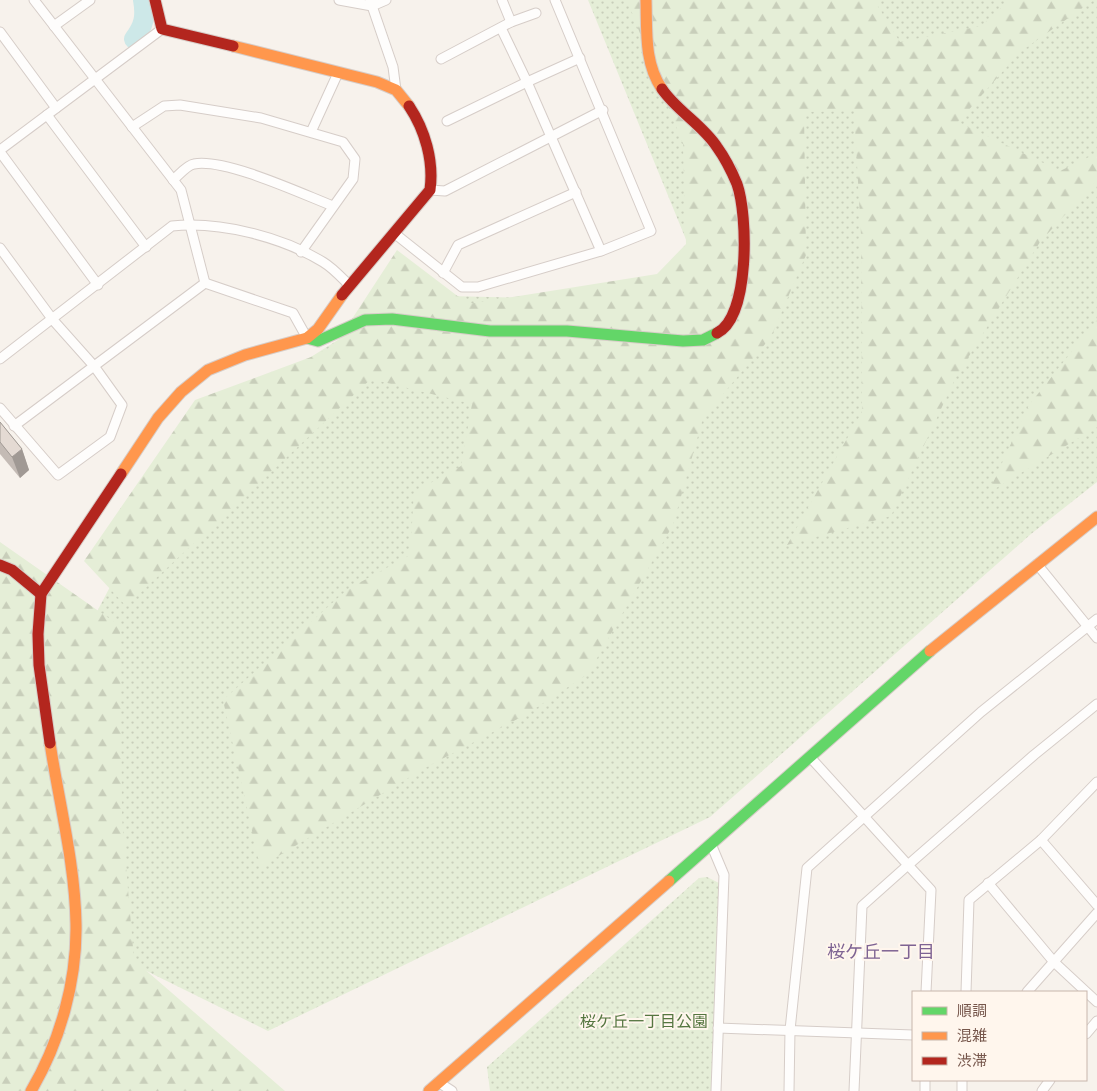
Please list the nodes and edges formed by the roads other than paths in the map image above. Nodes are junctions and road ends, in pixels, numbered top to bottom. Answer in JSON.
{"nodes":[{"id":1,"x":34,"y":0,"type":"edge"},
{"id":2,"x":90,"y":0,"type":"edge"},
{"id":3,"x":155,"y":0,"type":"edge"},
{"id":4,"x":339,"y":0,"type":"edge"},
{"id":5,"x":386,"y":0,"type":"edge"},
{"id":6,"x":502,"y":0,"type":"edge"},
{"id":7,"x":555,"y":0,"type":"edge"},
{"id":8,"x":646,"y":0,"type":"edge"},
{"id":9,"x":371,"y":3,"type":"edge"},
{"id":10,"x":536,"y":12,"type":"dead end"},
{"id":11,"x":511,"y":22,"type":"junction"},
{"id":12,"x":54,"y":26,"type":"junction"},
{"id":13,"x":501,"y":28,"type":"junction"},
{"id":14,"x":162,"y":29,"type":"junction"},
{"id":15,"x":0,"y":32,"type":"edge"},
{"id":16,"x":580,"y":58,"type":"junction"},
{"id":17,"x":441,"y":59,"type":"dead end"},
{"id":18,"x":338,"y":72,"type":"junction"},
{"id":19,"x":95,"y":80,"type":"junction"},
{"id":20,"x":527,"y":82,"type":"junction"},
{"id":21,"x":396,"y":90,"type":"junction"},
{"id":22,"x":56,"y":108,"type":"junction"},
{"id":23,"x":603,"y":110,"type":"junction"},
{"id":24,"x":48,"y":115,"type":"junction"},
{"id":25,"x":447,"y":121,"type":"dead end"},
{"id":26,"x":132,"y":127,"type":"junction"},
{"id":27,"x":311,"y":132,"type":"junction"},
{"id":28,"x":552,"y":136,"type":"junction"},
{"id":29,"x":0,"y":151,"type":"edge"},
{"id":30,"x":173,"y":180,"type":"junction"},
{"id":31,"x":430,"y":190,"type":"junction"},
{"id":32,"x":576,"y":192,"type":"junction"},
{"id":33,"x":333,"y":206,"type":"junction"},
{"id":34,"x":189,"y":224,"type":"junction"},
{"id":35,"x":394,"y":233,"type":"junction"},
{"id":36,"x":146,"y":247,"type":"junction"},
{"id":37,"x":0,"y":248,"type":"edge"},
{"id":38,"x":601,"y":251,"type":"junction"},
{"id":39,"x":301,"y":252,"type":"junction"},
{"id":40,"x":443,"y":273,"type":"junction"},
{"id":41,"x":205,"y":283,"type":"junction"},
{"id":42,"x":98,"y":285,"type":"junction"},
{"id":43,"x":349,"y":285,"type":"junction"},
{"id":44,"x":54,"y":320,"type":"junction"},
{"id":45,"x":307,"y":338,"type":"junction"},
{"id":46,"x":1,"y":356,"type":"edge"},
{"id":47,"x":94,"y":366,"type":"junction"},
{"id":48,"x":0,"y":408,"type":"edge"},
{"id":49,"x":14,"y":426,"type":"junction"},
{"id":50,"x":1097,"y":517,"type":"edge"},
{"id":51,"x":1037,"y":564,"type":"junction"},
{"id":52,"x":0,"y":565,"type":"edge"},
{"id":53,"x":41,"y":594,"type":"junction"},
{"id":54,"x":1097,"y":619,"type":"edge"},
{"id":55,"x":1088,"y":626,"type":"junction"},
{"id":56,"x":1097,"y":638,"type":"edge"},
{"id":57,"x":1097,"y":704,"type":"edge"},
{"id":58,"x":810,"y":757,"type":"junction"},
{"id":59,"x":1097,"y":782,"type":"edge"},
{"id":60,"x":863,"y":816,"type":"junction"},
{"id":61,"x":1041,"y":840,"type":"junction"},
{"id":62,"x":711,"y":844,"type":"junction"},
{"id":63,"x":908,"y":866,"type":"junction"},
{"id":64,"x":988,"y":883,"type":"junction"},
{"id":65,"x":1097,"y":905,"type":"edge"},
{"id":66,"x":1097,"y":913,"type":"edge"},
{"id":67,"x":1054,"y":962,"type":"junction"},
{"id":68,"x":926,"y":991,"type":"edge"},
{"id":69,"x":966,"y":991,"type":"edge"},
{"id":70,"x":1028,"y":991,"type":"edge"},
{"id":71,"x":1085,"y":991,"type":"edge"},
{"id":72,"x":1087,"y":993,"type":"edge"},
{"id":73,"x":1097,"y":1002,"type":"edge"},
{"id":74,"x":1097,"y":1021,"type":"edge"},
{"id":75,"x":718,"y":1028,"type":"junction"},
{"id":76,"x":790,"y":1030,"type":"junction"},
{"id":77,"x":1087,"y":1033,"type":"edge"},
{"id":78,"x":857,"y":1034,"type":"junction"},
{"id":79,"x":912,"y":1035,"type":"edge"},
{"id":80,"x":432,"y":1088,"type":"edge"},
{"id":81,"x":31,"y":1091,"type":"edge"},
{"id":82,"x":452,"y":1091,"type":"edge"},
{"id":83,"x":716,"y":1091,"type":"edge"},
{"id":84,"x":789,"y":1091,"type":"edge"},
{"id":85,"x":854,"y":1091,"type":"edge"}],
"edges":[{"from":1,"to":12,"type":"street"},
{"from":2,"to":12,"type":"street"},
{"from":3,"to":14,"type":"street"},
{"from":4,"to":9,"type":"street"},
{"from":5,"to":9,"type":"street"},
{"from":6,"to":11,"type":"street"},
{"from":7,"to":16,"type":"street"},
{"from":8,"to":45,"type":"street"},
{"from":9,"to":21,"type":"street"},
{"from":10,"to":11,"type":"street"},
{"from":11,"to":13,"type":"street"},
{"from":12,"to":19,"type":"street"},
{"from":13,"to":17,"type":"street"},
{"from":13,"to":20,"type":"street"},
{"from":14,"to":18,"type":"street"},
{"from":14,"to":19,"type":"street"},
{"from":15,"to":22,"type":"street"},
{"from":16,"to":20,"type":"street"},
{"from":16,"to":23,"type":"street"},
{"from":18,"to":21,"type":"street"},
{"from":18,"to":27,"type":"street"},
{"from":19,"to":22,"type":"street"},
{"from":19,"to":26,"type":"street"},
{"from":20,"to":25,"type":"street"},
{"from":20,"to":28,"type":"street"},
{"from":21,"to":31,"type":"street"},
{"from":22,"to":24,"type":"street"},
{"from":23,"to":28,"type":"street"},
{"from":23,"to":38,"type":"street"},
{"from":24,"to":29,"type":"street"},
{"from":24,"to":36,"type":"street"},
{"from":26,"to":27,"type":"street"},
{"from":26,"to":30,"type":"street"},
{"from":27,"to":33,"type":"street"},
{"from":28,"to":31,"type":"street"},
{"from":28,"to":32,"type":"street"},
{"from":29,"to":42,"type":"street"},
{"from":30,"to":33,"type":"street"},
{"from":30,"to":34,"type":"street"},
{"from":31,"to":35,"type":"street"},
{"from":32,"to":38,"type":"street"},
{"from":32,"to":40,"type":"street"},
{"from":33,"to":39,"type":"street"},
{"from":34,"to":36,"type":"street"},
{"from":34,"to":39,"type":"street"},
{"from":34,"to":41,"type":"street"},
{"from":35,"to":40,"type":"street"},
{"from":35,"to":43,"type":"street"},
{"from":36,"to":42,"type":"street"},
{"from":37,"to":44,"type":"street"},
{"from":38,"to":40,"type":"street"},
{"from":39,"to":43,"type":"street"},
{"from":41,"to":45,"type":"street"},
{"from":41,"to":47,"type":"street"},
{"from":42,"to":44,"type":"street"},
{"from":43,"to":45,"type":"street"},
{"from":44,"to":46,"type":"street"},
{"from":44,"to":47,"type":"street"},
{"from":45,"to":53,"type":"street"},
{"from":47,"to":49,"type":"street"},
{"from":47,"to":49,"type":"street"},
{"from":48,"to":49,"type":"street"},
{"from":50,"to":51,"type":"street"},
{"from":51,"to":55,"type":"street"},
{"from":51,"to":58,"type":"street"},
{"from":52,"to":53,"type":"street"},
{"from":53,"to":81,"type":"street"},
{"from":54,"to":55,"type":"street"},
{"from":55,"to":56,"type":"street"},
{"from":55,"to":60,"type":"street"},
{"from":57,"to":63,"type":"street"},
{"from":58,"to":60,"type":"street"},
{"from":58,"to":62,"type":"street"},
{"from":59,"to":61,"type":"street"},
{"from":60,"to":63,"type":"street"},
{"from":60,"to":76,"type":"street"},
{"from":61,"to":64,"type":"street"},
{"from":61,"to":65,"type":"street"},
{"from":62,"to":75,"type":"street"},
{"from":62,"to":80,"type":"street"},
{"from":63,"to":68,"type":"street"},
{"from":63,"to":78,"type":"street"},
{"from":64,"to":67,"type":"street"},
{"from":64,"to":69,"type":"street"},
{"from":66,"to":67,"type":"street"},
{"from":67,"to":70,"type":"street"},
{"from":67,"to":71,"type":"street"},
{"from":72,"to":73,"type":"street"},
{"from":74,"to":77,"type":"street"},
{"from":75,"to":76,"type":"street"},
{"from":75,"to":83,"type":"street"},
{"from":76,"to":78,"type":"street"},
{"from":76,"to":84,"type":"street"},
{"from":78,"to":79,"type":"street"},
{"from":78,"to":85,"type":"street"},
{"from":80,"to":82,"type":"street"}]}
